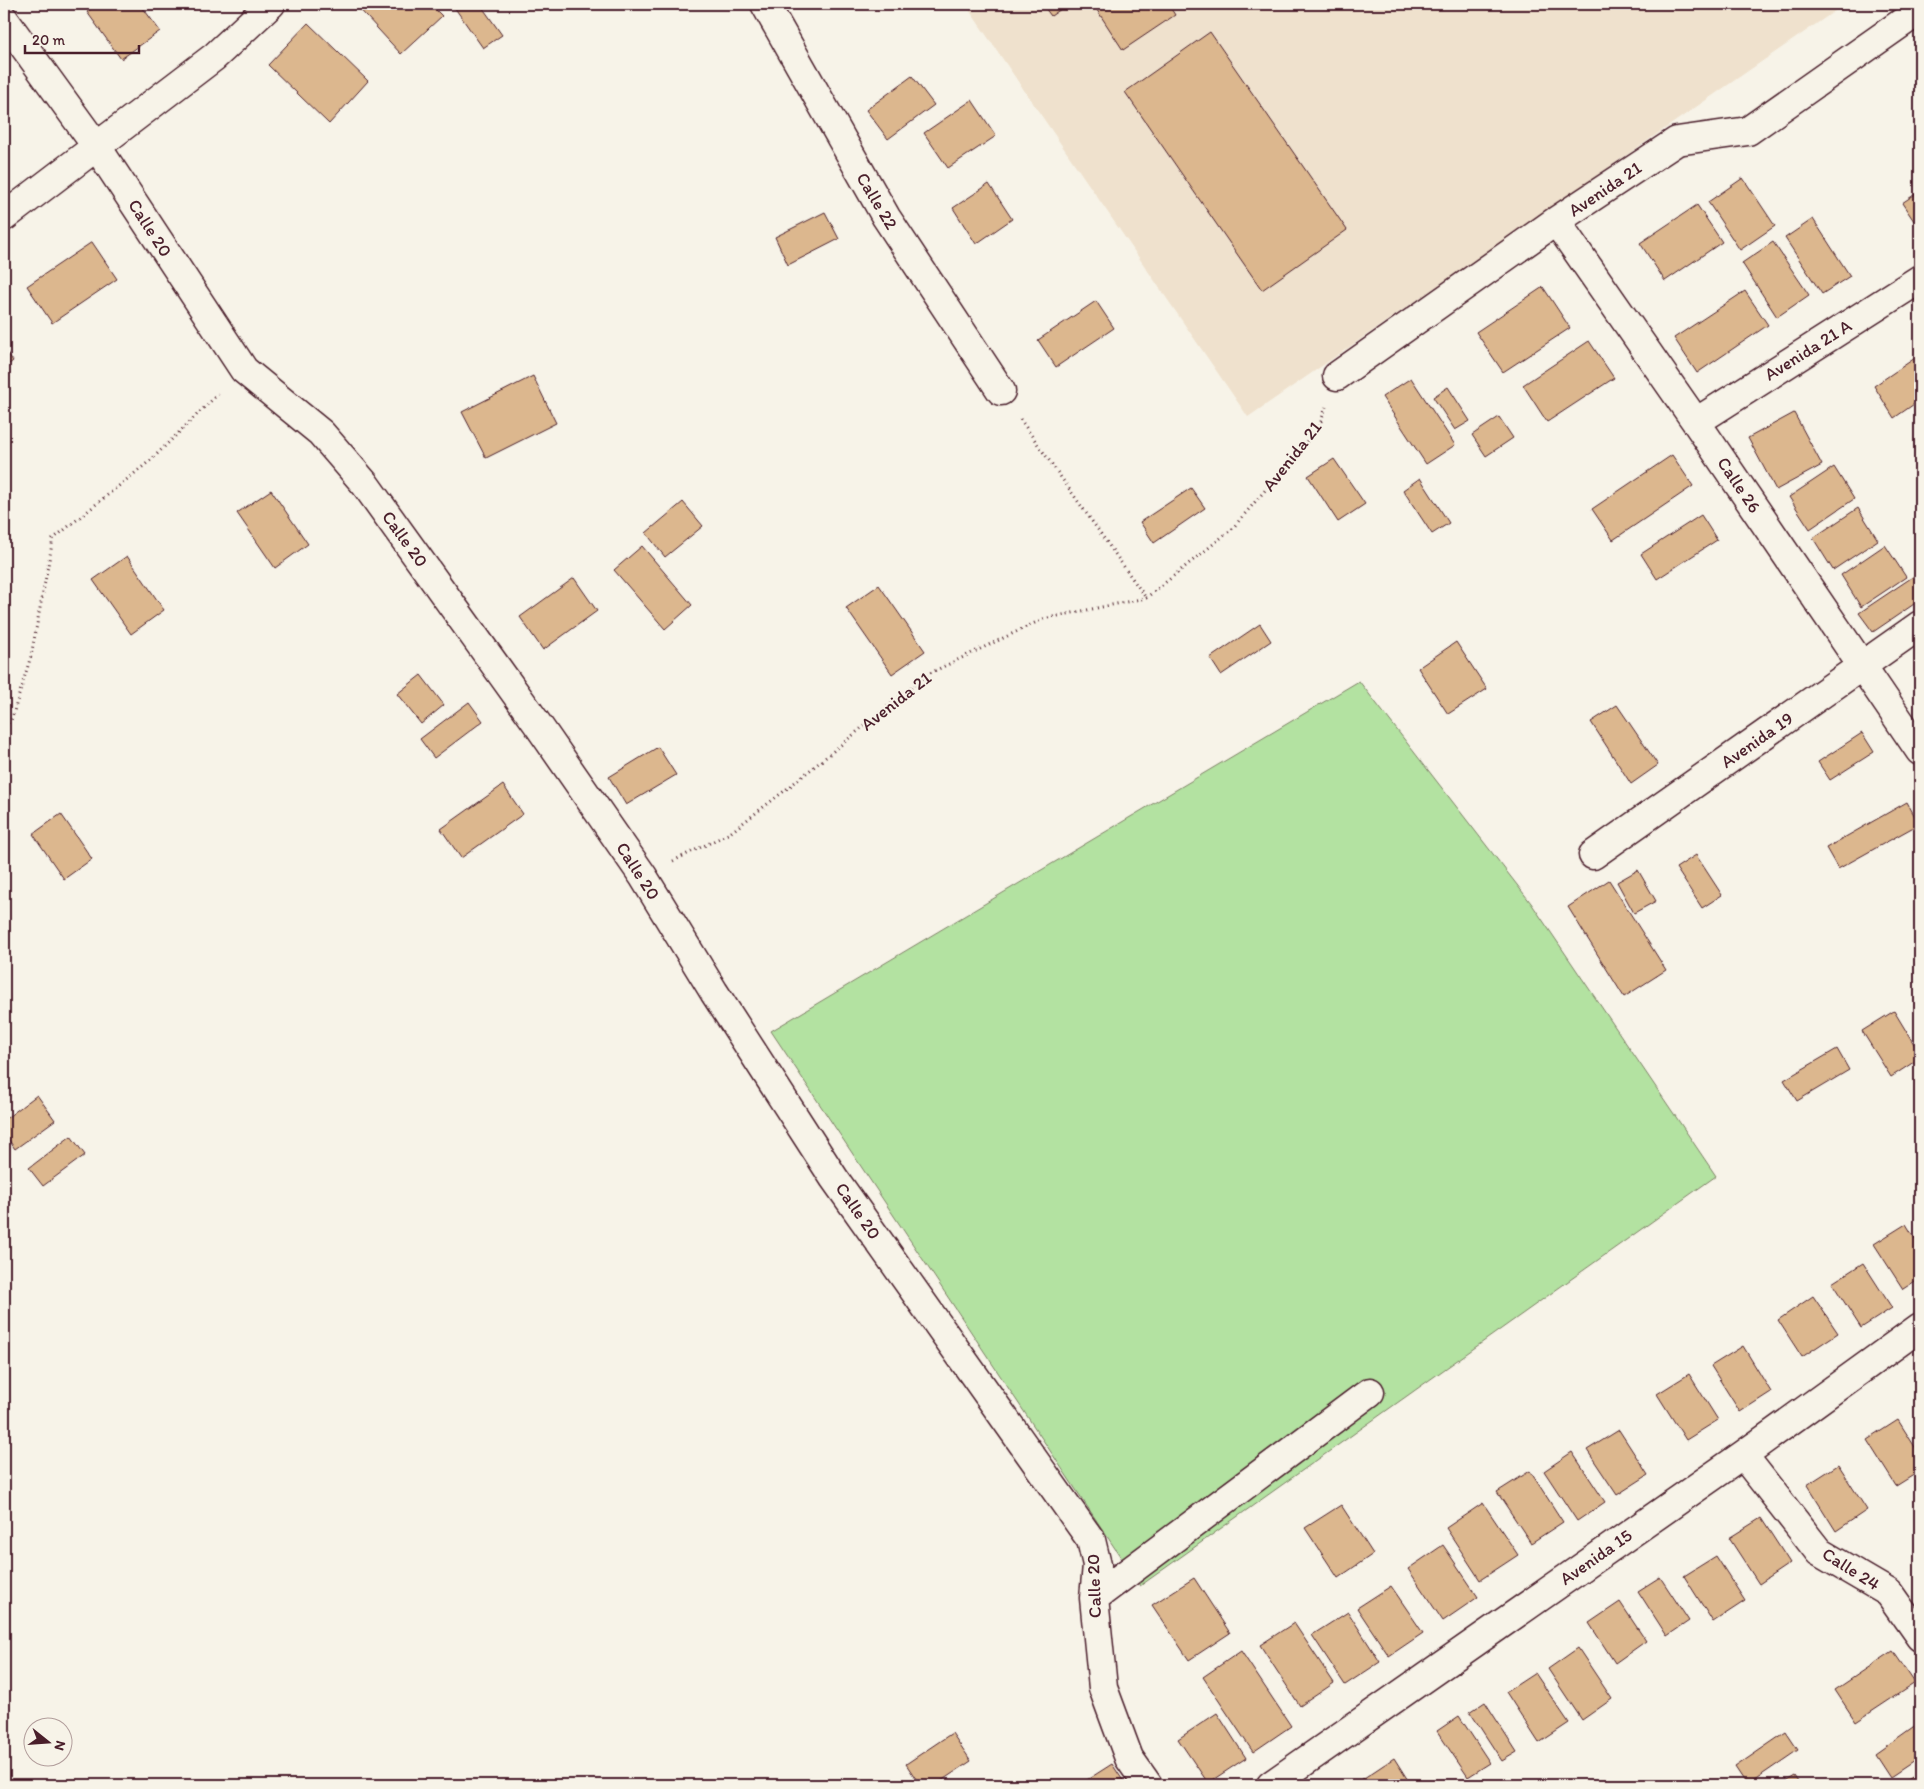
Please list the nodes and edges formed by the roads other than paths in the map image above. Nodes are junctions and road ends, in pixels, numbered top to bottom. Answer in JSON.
{"nodes":[{"id":1,"x":272,"y":4,"type":"edge"},
{"id":2,"x":765,"y":4,"type":"edge"},
{"id":3,"x":1920,"y":10,"type":"edge"},
{"id":4,"x":4,"y":19,"type":"edge"},
{"id":5,"x":97,"y":147,"type":"junction"},
{"id":6,"x":4,"y":217,"type":"edge"},
{"id":7,"x":1556,"y":221,"type":"junction"},
{"id":8,"x":1920,"y":279,"type":"edge"},
{"id":9,"x":1337,"y":376,"type":"road end"},
{"id":10,"x":1001,"y":391,"type":"road end"},
{"id":11,"x":1696,"y":422,"type":"junction"},
{"id":12,"x":1920,"y":625,"type":"edge"},
{"id":13,"x":1862,"y":666,"type":"junction"},
{"id":14,"x":1920,"y":751,"type":"edge"},
{"id":15,"x":1593,"y":855,"type":"dead end"},
{"id":16,"x":1920,"y":1327,"type":"edge"},
{"id":17,"x":1370,"y":1392,"type":"dead end"},
{"id":18,"x":1743,"y":1455,"type":"junction"},
{"id":19,"x":1094,"y":1598,"type":"junction"},
{"id":20,"x":1920,"y":1637,"type":"edge"},
{"id":21,"x":1148,"y":1785,"type":"edge"},
{"id":22,"x":1271,"y":1785,"type":"edge"}],
"edges":[{"from":1,"to":5,"type":"street"},
{"from":2,"to":10,"type":"street","name":"Calle 22"},
{"from":3,"to":7,"type":"street","name":"Avenida 21"},
{"from":4,"to":5,"type":"street","name":"Calle 20"},
{"from":5,"to":6,"type":"street"},
{"from":5,"to":19,"type":"street","name":"Calle 20"},
{"from":7,"to":9,"type":"street","name":"Avenida 21"},
{"from":7,"to":11,"type":"street","name":"Calle 26"},
{"from":8,"to":11,"type":"street","name":"Avenida 21 A"},
{"from":11,"to":13,"type":"street","name":"Calle 26"},
{"from":12,"to":13,"type":"street","name":"Avenida 19"},
{"from":13,"to":14,"type":"street","name":"Calle 26"},
{"from":13,"to":15,"type":"street","name":"Avenida 19"},
{"from":16,"to":18,"type":"street","name":"Avenida 15"},
{"from":17,"to":19,"type":"street"},
{"from":18,"to":20,"type":"street","name":"Calle 24"},
{"from":18,"to":22,"type":"street","name":"Avenida 15"},
{"from":19,"to":21,"type":"street","name":"Calle 20"}]}
